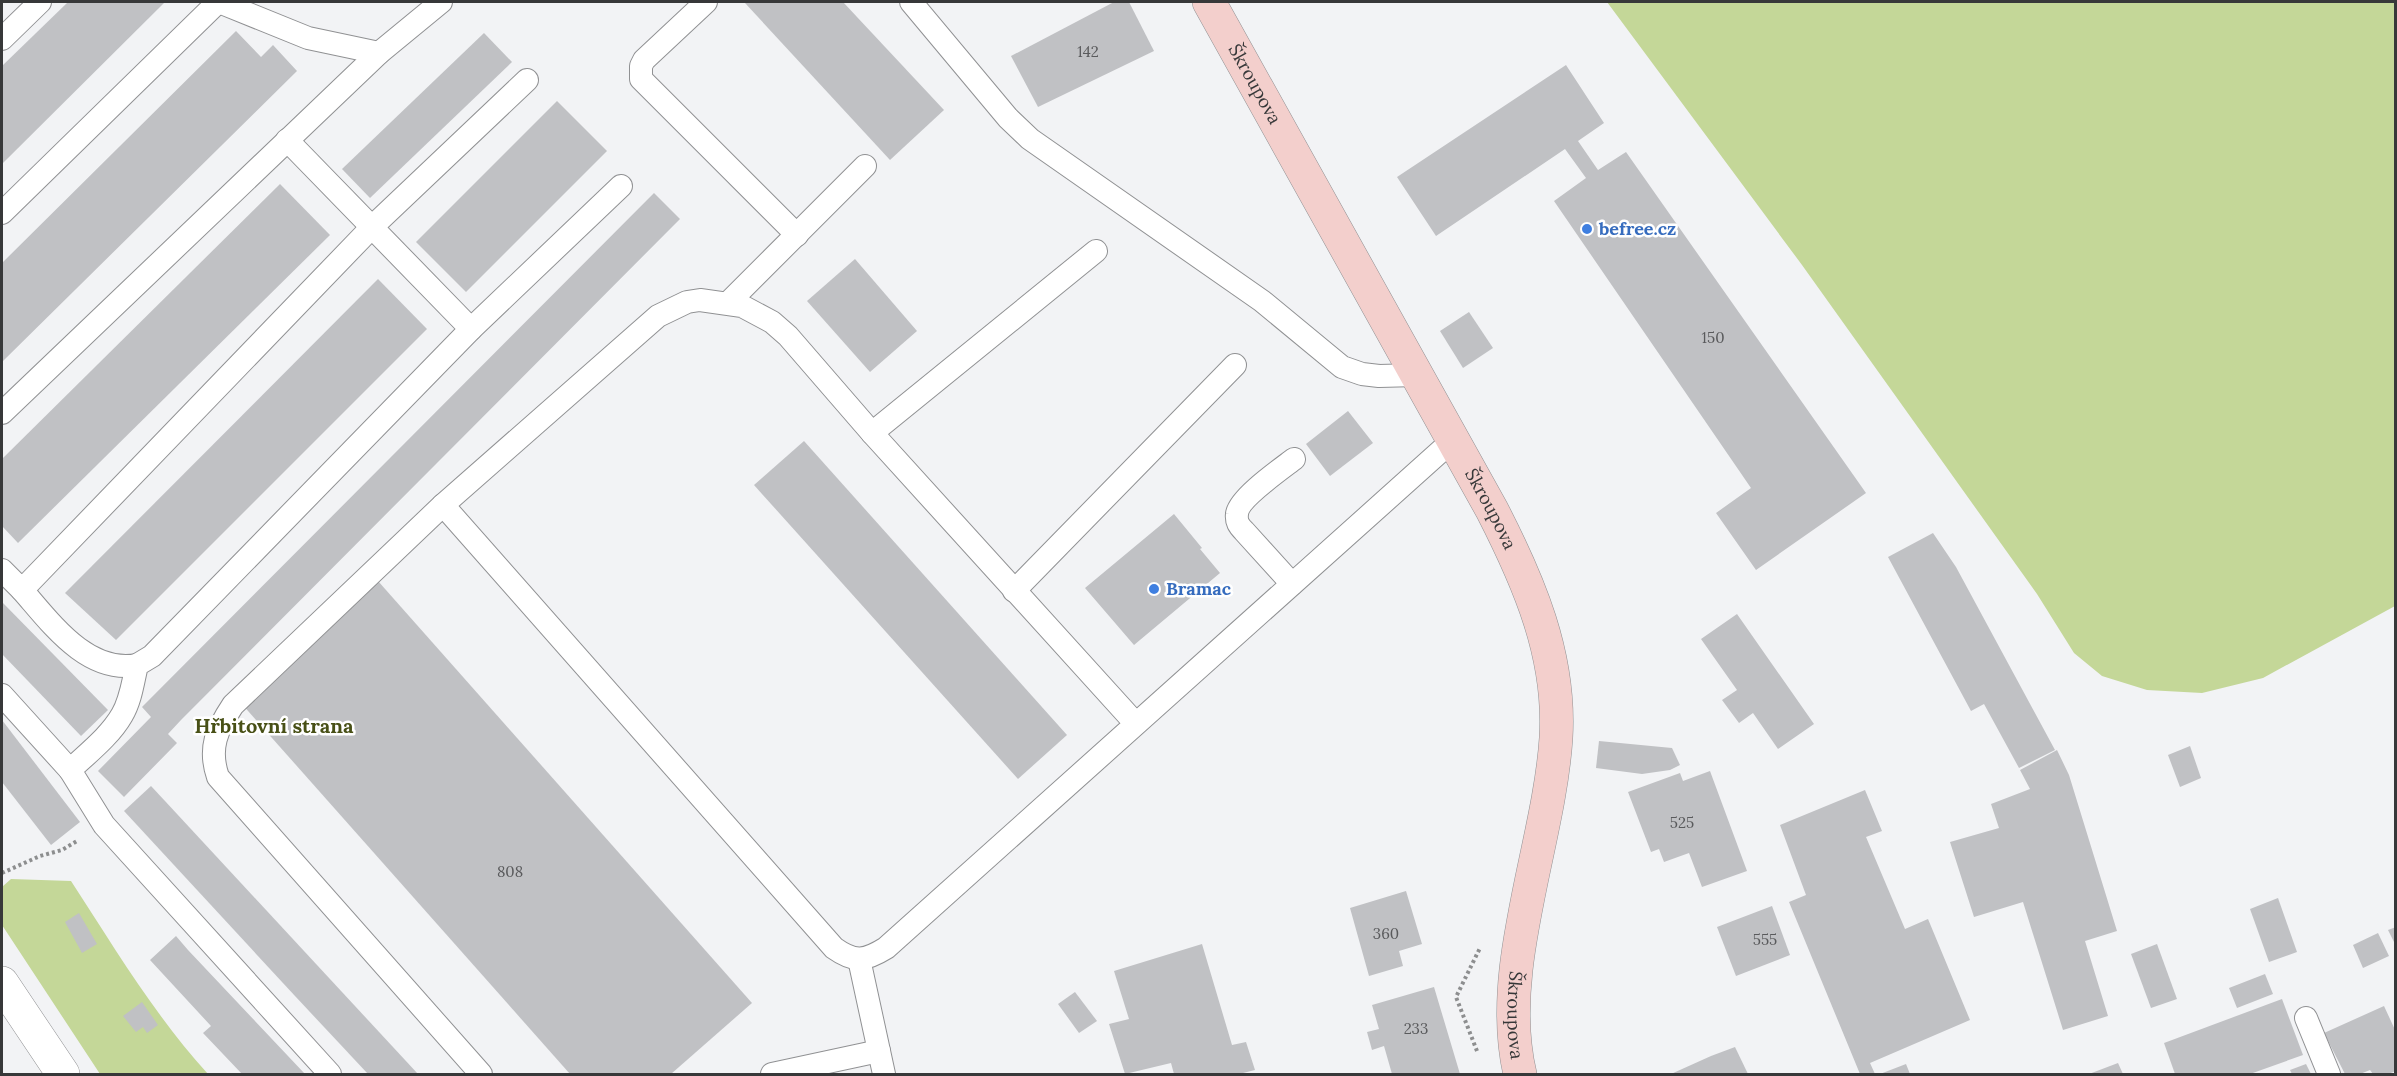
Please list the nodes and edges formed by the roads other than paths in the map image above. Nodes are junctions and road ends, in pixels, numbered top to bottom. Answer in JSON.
{"nodes":[{"id":1,"x":40,"y":2,"type":"edge"},
{"id":2,"x":219,"y":2,"type":"edge"},
{"id":3,"x":441,"y":2,"type":"edge"},
{"id":4,"x":706,"y":2,"type":"edge"},
{"id":5,"x":911,"y":2,"type":"edge"},
{"id":6,"x":1209,"y":2,"type":"edge"},
{"id":7,"x":2,"y":39,"type":"edge"},
{"id":8,"x":379,"y":53,"type":"junction"},
{"id":9,"x":527,"y":80,"type":"dead end"},
{"id":10,"x":287,"y":140,"type":"junction"},
{"id":11,"x":865,"y":166,"type":"dead end"},
{"id":12,"x":621,"y":186,"type":"dead end"},
{"id":13,"x":2,"y":213,"type":"edge"},
{"id":14,"x":372,"y":227,"type":"junction"},
{"id":15,"x":796,"y":235,"type":"junction"},
{"id":16,"x":1096,"y":251,"type":"dead end"},
{"id":17,"x":728,"y":303,"type":"junction"},
{"id":18,"x":471,"y":329,"type":"junction"},
{"id":19,"x":1235,"y":364,"type":"dead end"},
{"id":20,"x":1417,"y":375,"type":"junction"},
{"id":21,"x":2,"y":413,"type":"edge"},
{"id":22,"x":872,"y":433,"type":"junction"},
{"id":23,"x":1453,"y":440,"type":"junction"},
{"id":24,"x":1294,"y":459,"type":"dead end"},
{"id":25,"x":443,"y":505,"type":"junction"},
{"id":26,"x":2,"y":570,"type":"edge"},
{"id":27,"x":1292,"y":584,"type":"junction"},
{"id":28,"x":22,"y":590,"type":"junction"},
{"id":29,"x":1014,"y":591,"type":"junction"},
{"id":30,"x":137,"y":665,"type":"junction"},
{"id":31,"x":2,"y":695,"type":"edge"},
{"id":32,"x":1136,"y":724,"type":"junction"},
{"id":33,"x":70,"y":770,"type":"junction"},
{"id":34,"x":859,"y":959,"type":"junction"},
{"id":35,"x":2,"y":983,"type":"edge"},
{"id":36,"x":2306,"y":1018,"type":"dead end"},
{"id":37,"x":879,"y":1051,"type":"junction"},
{"id":38,"x":63,"y":1074,"type":"edge"},
{"id":39,"x":330,"y":1074,"type":"edge"},
{"id":40,"x":481,"y":1074,"type":"edge"},
{"id":41,"x":772,"y":1074,"type":"edge"},
{"id":42,"x":884,"y":1074,"type":"edge"},
{"id":43,"x":1520,"y":1074,"type":"edge"},
{"id":44,"x":2329,"y":1074,"type":"edge"}],
"edges":[{"from":1,"to":7,"type":"lane"},
{"from":2,"to":8,"type":"lane"},
{"from":2,"to":13,"type":"lane"},
{"from":3,"to":8,"type":"lane"},
{"from":4,"to":15,"type":"lane"},
{"from":5,"to":20,"type":"lane"},
{"from":6,"to":20,"type":"street","name":"Škroupova"},
{"from":8,"to":10,"type":"lane"},
{"from":9,"to":14,"type":"lane"},
{"from":10,"to":14,"type":"lane"},
{"from":10,"to":21,"type":"lane"},
{"from":11,"to":15,"type":"lane"},
{"from":12,"to":18,"type":"lane"},
{"from":14,"to":18,"type":"lane"},
{"from":14,"to":28,"type":"lane"},
{"from":15,"to":17,"type":"lane"},
{"from":16,"to":22,"type":"lane"},
{"from":17,"to":22,"type":"lane"},
{"from":17,"to":25,"type":"lane"},
{"from":18,"to":30,"type":"lane"},
{"from":19,"to":29,"type":"lane"},
{"from":20,"to":23,"type":"street","name":"Škroupova"},
{"from":22,"to":29,"type":"lane"},
{"from":23,"to":27,"type":"lane"},
{"from":23,"to":43,"type":"street","name":"Škroupova"},
{"from":24,"to":27,"type":"lane"},
{"from":25,"to":34,"type":"lane"},
{"from":25,"to":40,"type":"lane"},
{"from":26,"to":28,"type":"lane"},
{"from":27,"to":32,"type":"lane"},
{"from":28,"to":30,"type":"lane"},
{"from":29,"to":32,"type":"lane"},
{"from":30,"to":33,"type":"lane"},
{"from":31,"to":33,"type":"lane"},
{"from":32,"to":34,"type":"lane"},
{"from":33,"to":39,"type":"lane"},
{"from":34,"to":37,"type":"lane"},
{"from":35,"to":38,"type":"street"},
{"from":36,"to":44,"type":"lane"},
{"from":37,"to":41,"type":"lane"},
{"from":37,"to":42,"type":"lane"}]}
